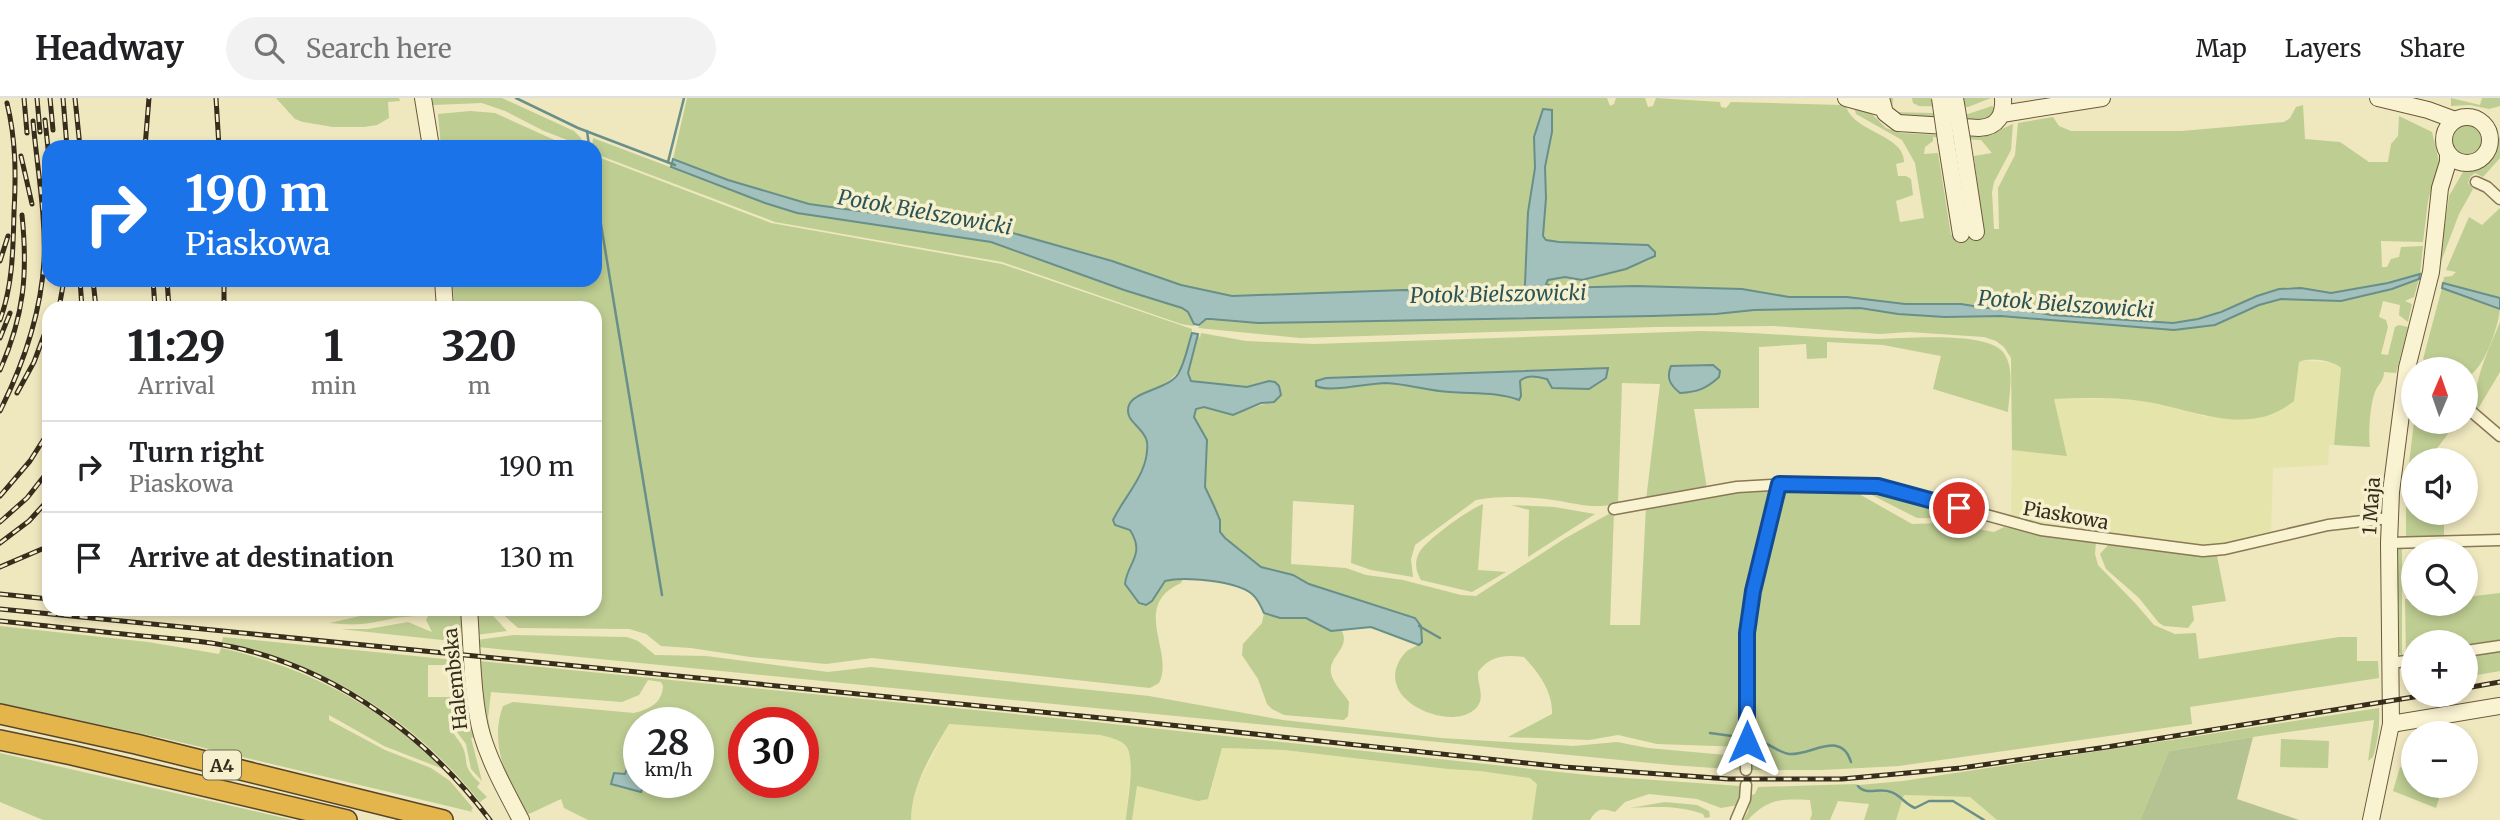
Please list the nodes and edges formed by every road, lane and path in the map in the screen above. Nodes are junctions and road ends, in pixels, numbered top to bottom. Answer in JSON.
{"nodes":[{"id":1,"x":424,"y":98,"type":"edge"},
{"id":2,"x":1846,"y":98,"type":"edge"},
{"id":3,"x":1940,"y":98,"type":"edge"},
{"id":4,"x":1955,"y":98,"type":"edge"},
{"id":5,"x":2102,"y":98,"type":"edge"},
{"id":6,"x":2378,"y":98,"type":"edge"},
{"id":7,"x":1882,"y":103,"type":"edge"},
{"id":8,"x":2004,"y":103,"type":"edge"},
{"id":9,"x":2405,"y":104,"type":"junction"},
{"id":10,"x":2500,"y":117,"type":"edge"},
{"id":11,"x":2455,"y":120,"type":"junction"},
{"id":12,"x":2478,"y":120,"type":"junction"},
{"id":13,"x":2495,"y":135,"type":"edge"},
{"id":14,"x":430,"y":140,"type":"edge"},
{"id":15,"x":1954,"y":140,"type":"junction"},
{"id":16,"x":2446,"y":146,"type":"junction"},
{"id":17,"x":2466,"y":164,"type":"junction"},
{"id":18,"x":2476,"y":181,"type":"dead end"},
{"id":19,"x":2441,"y":196,"type":"junction"},
{"id":20,"x":2500,"y":199,"type":"edge"},
{"id":21,"x":1969,"y":233,"type":"dead end"},
{"id":22,"x":2412,"y":357,"type":"edge"},
{"id":23,"x":2478,"y":417,"type":"edge"},
{"id":24,"x":2401,"y":433,"type":"edge"},
{"id":25,"x":2500,"y":436,"type":"edge"},
{"id":26,"x":1779,"y":484,"type":"junction"},
{"id":27,"x":1614,"y":509,"type":"dead end"},
{"id":28,"x":2389,"y":518,"type":"junction"},
{"id":29,"x":2500,"y":540,"type":"edge"},
{"id":30,"x":2389,"y":542,"type":"junction"},
{"id":31,"x":470,"y":616,"type":"edge"},
{"id":32,"x":2500,"y":646,"type":"edge"},
{"id":33,"x":2478,"y":649,"type":"edge"},
{"id":34,"x":2401,"y":662,"type":"edge"},
{"id":35,"x":2391,"y":663,"type":"junction"},
{"id":36,"x":2500,"y":706,"type":"edge"},
{"id":37,"x":0,"y":714,"type":"edge"},
{"id":38,"x":2391,"y":724,"type":"junction"},
{"id":39,"x":0,"y":740,"type":"edge"},
{"id":40,"x":1746,"y":770,"type":"dead end"},
{"id":41,"x":1746,"y":785,"type":"dead end"},
{"id":42,"x":347,"y":820,"type":"edge"},
{"id":43,"x":443,"y":820,"type":"edge"},
{"id":44,"x":521,"y":820,"type":"edge"},
{"id":45,"x":1736,"y":820,"type":"edge"},
{"id":46,"x":2371,"y":820,"type":"edge"}],
"edges":[{"from":1,"to":14,"type":"main road"},
{"from":2,"to":7,"type":"main road"},
{"from":3,"to":15,"type":"main road","bridge":true},
{"from":4,"to":15,"type":"main road","bridge":true},
{"from":5,"to":8,"type":"main road"},
{"from":6,"to":9,"type":"main road"},
{"from":7,"to":8,"type":"main road"},
{"from":9,"to":11,"type":"main road"},
{"from":9,"to":16,"type":"main road"},
{"from":10,"to":12,"type":"main road"},
{"from":11,"to":12,"type":"main road"},
{"from":11,"to":16,"type":"main road"},
{"from":12,"to":13,"type":"main road"},
{"from":13,"to":17,"type":"main road"},
{"from":15,"to":21,"type":"main road"},
{"from":16,"to":17,"type":"main road"},
{"from":16,"to":19,"type":"main road","name":"1 Maja"},
{"from":17,"to":19,"type":"main road","name":"1 Maja"},
{"from":18,"to":20,"type":"street"},
{"from":19,"to":22,"type":"main road","name":"1 Maja"},
{"from":23,"to":25,"type":"street"},
{"from":24,"to":28,"type":"main road","name":"1 Maja"},
{"from":26,"to":27,"type":"street","name":"Piaskowa"},
{"from":26,"to":28,"type":"street","name":"Piaskowa"},
{"from":26,"to":40,"type":"street"},
{"from":28,"to":30,"type":"main road","name":"1 Maja"},
{"from":29,"to":30,"type":"street"},
{"from":30,"to":35,"type":"main road","name":"1 Maja"},
{"from":31,"to":44,"type":"main road","name":"Halembska"},
{"from":32,"to":33,"type":"street"},
{"from":34,"to":35,"type":"street"},
{"from":35,"to":38,"type":"main road","name":"1 Maja"},
{"from":36,"to":38,"type":"main road"},
{"from":37,"to":43,"type":"highway","number":"A4"},
{"from":38,"to":46,"type":"main road","name":"1 Maja"},
{"from":39,"to":42,"type":"highway","number":"A4"},
{"from":41,"to":45,"type":"street"}]}
